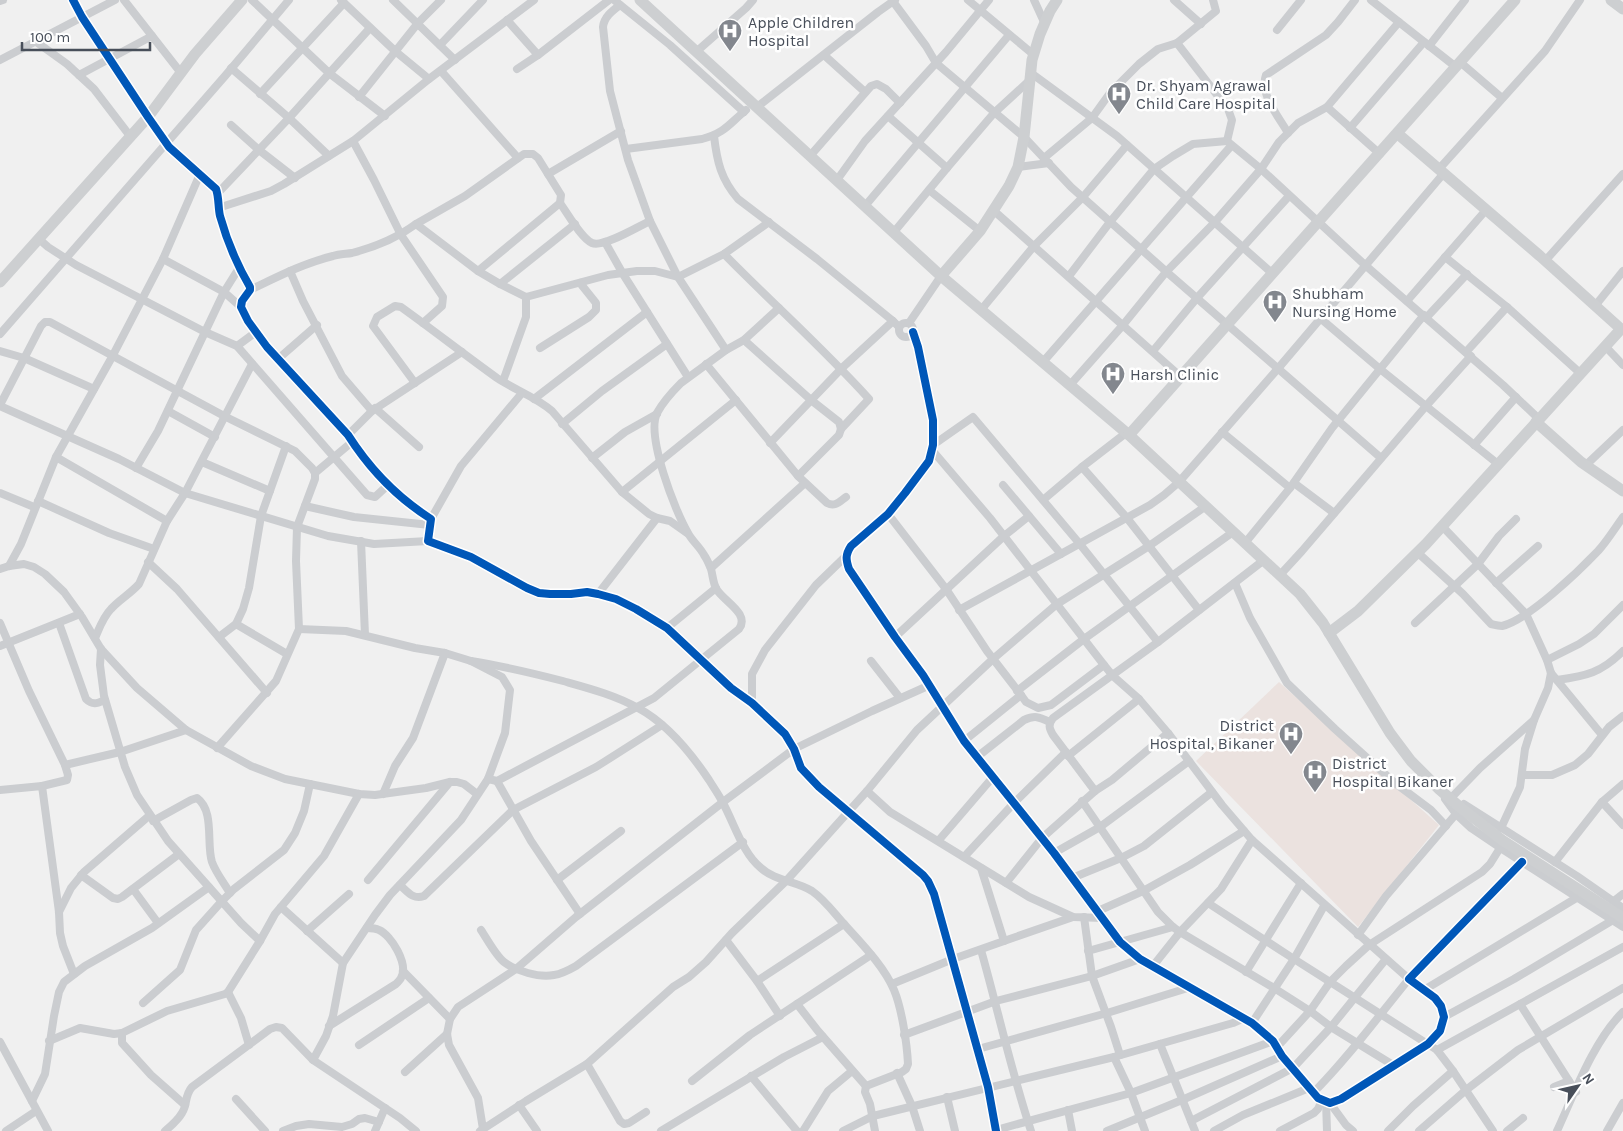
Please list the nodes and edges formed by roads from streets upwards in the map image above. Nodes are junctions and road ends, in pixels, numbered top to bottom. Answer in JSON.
{"nodes":[{"id":1,"x":74,"y":0,"type":"edge"},
{"id":2,"x":115,"y":0,"type":"edge"},
{"id":3,"x":124,"y":0,"type":"edge"},
{"id":4,"x":242,"y":0,"type":"edge"},
{"id":5,"x":252,"y":0,"type":"edge"},
{"id":6,"x":289,"y":0,"type":"edge"},
{"id":7,"x":393,"y":0,"type":"edge"},
{"id":8,"x":441,"y":0,"type":"edge"},
{"id":9,"x":483,"y":0,"type":"edge"},
{"id":10,"x":534,"y":0,"type":"edge"},
{"id":11,"x":609,"y":0,"type":"edge"},
{"id":12,"x":640,"y":0,"type":"edge"},
{"id":13,"x":753,"y":0,"type":"edge"},
{"id":14,"x":894,"y":0,"type":"edge"},
{"id":15,"x":968,"y":0,"type":"edge"},
{"id":16,"x":989,"y":0,"type":"edge"},
{"id":17,"x":1034,"y":0,"type":"edge"},
{"id":18,"x":1057,"y":0,"type":"edge"},
{"id":19,"x":1174,"y":0,"type":"edge"},
{"id":20,"x":1213,"y":0,"type":"edge"},
{"id":21,"x":1301,"y":0,"type":"edge"},
{"id":22,"x":1355,"y":0,"type":"edge"},
{"id":23,"x":1372,"y":0,"type":"edge"},
{"id":24,"x":1465,"y":0,"type":"edge"},
{"id":25,"x":1515,"y":0,"type":"edge"},
{"id":26,"x":1580,"y":0,"type":"edge"},
{"id":27,"x":343,"y":2,"type":"edge"},
{"id":28,"x":617,"y":2,"type":"edge"},
{"id":29,"x":980,"y":10,"type":"junction"},
{"id":30,"x":82,"y":17,"type":"junction"},
{"id":31,"x":272,"y":20,"type":"junction"},
{"id":32,"x":507,"y":20,"type":"junction"},
{"id":33,"x":1399,"y":22,"type":"junction"},
{"id":34,"x":418,"y":24,"type":"junction"},
{"id":35,"x":1045,"y":24,"type":"junction"},
{"id":36,"x":1201,"y":24,"type":"junction"},
{"id":37,"x":370,"y":28,"type":"junction"},
{"id":38,"x":1277,"y":30,"type":"dead end"},
{"id":39,"x":1009,"y":35,"type":"junction"},
{"id":40,"x":152,"y":36,"type":"junction"},
{"id":41,"x":35,"y":41,"type":"junction"},
{"id":42,"x":1177,"y":43,"type":"junction"},
{"id":43,"x":1427,"y":44,"type":"junction"},
{"id":44,"x":440,"y":45,"type":"junction"},
{"id":45,"x":302,"y":48,"type":"junction"},
{"id":46,"x":396,"y":51,"type":"junction"},
{"id":47,"x":696,"y":52,"type":"junction"},
{"id":48,"x":538,"y":55,"type":"junction"},
{"id":49,"x":824,"y":55,"type":"junction"},
{"id":50,"x":1034,"y":55,"type":"junction"},
{"id":51,"x":110,"y":59,"type":"junction"},
{"id":52,"x":0,"y":60,"type":"edge"},
{"id":53,"x":455,"y":60,"type":"junction"},
{"id":54,"x":936,"y":63,"type":"junction"},
{"id":55,"x":1458,"y":65,"type":"junction"},
{"id":56,"x":231,"y":68,"type":"junction"},
{"id":57,"x":518,"y":69,"type":"dead end"},
{"id":58,"x":440,"y":71,"type":"junction"},
{"id":59,"x":181,"y":73,"type":"junction"},
{"id":60,"x":329,"y":74,"type":"junction"},
{"id":61,"x":79,"y":75,"type":"junction"},
{"id":62,"x":1030,"y":77,"type":"junction"},
{"id":63,"x":429,"y":79,"type":"junction"},
{"id":64,"x":965,"y":87,"type":"junction"},
{"id":65,"x":865,"y":92,"type":"junction"},
{"id":66,"x":260,"y":94,"type":"junction"},
{"id":67,"x":359,"y":96,"type":"junction"},
{"id":68,"x":1502,"y":98,"type":"junction"},
{"id":69,"x":900,"y":103,"type":"junction"},
{"id":70,"x":755,"y":106,"type":"junction"},
{"id":71,"x":1327,"y":107,"type":"junction"},
{"id":72,"x":744,"y":112,"type":"junction"},
{"id":73,"x":994,"y":113,"type":"junction"},
{"id":74,"x":385,"y":116,"type":"junction"},
{"id":75,"x":888,"y":116,"type":"junction"},
{"id":76,"x":148,"y":117,"type":"junction"},
{"id":77,"x":289,"y":118,"type":"junction"},
{"id":78,"x":1092,"y":118,"type":"junction"},
{"id":79,"x":232,"y":125,"type":"dead end"},
{"id":80,"x":1350,"y":128,"type":"junction"},
{"id":81,"x":621,"y":131,"type":"junction"},
{"id":82,"x":1288,"y":133,"type":"junction"},
{"id":83,"x":1398,"y":134,"type":"junction"},
{"id":84,"x":130,"y":136,"type":"junction"},
{"id":85,"x":714,"y":136,"type":"junction"},
{"id":86,"x":1024,"y":138,"type":"junction"},
{"id":87,"x":353,"y":141,"type":"junction"},
{"id":88,"x":166,"y":143,"type":"junction"},
{"id":89,"x":917,"y":143,"type":"junction"},
{"id":90,"x":1229,"y":144,"type":"junction"},
{"id":91,"x":1127,"y":145,"type":"junction"},
{"id":92,"x":626,"y":149,"type":"junction"},
{"id":93,"x":259,"y":150,"type":"junction"},
{"id":94,"x":1380,"y":154,"type":"junction"},
{"id":95,"x":329,"y":156,"type":"junction"},
{"id":96,"x":810,"y":156,"type":"junction"},
{"id":97,"x":518,"y":158,"type":"junction"},
{"id":98,"x":1046,"y":161,"type":"junction"},
{"id":99,"x":1018,"y":167,"type":"junction"},
{"id":100,"x":947,"y":168,"type":"junction"},
{"id":101,"x":1154,"y":169,"type":"junction"},
{"id":102,"x":1261,"y":170,"type":"junction"},
{"id":103,"x":1441,"y":171,"type":"junction"},
{"id":104,"x":200,"y":174,"type":"junction"},
{"id":105,"x":548,"y":174,"type":"junction"},
{"id":106,"x":1623,"y":174,"type":"edge"},
{"id":107,"x":295,"y":178,"type":"junction"},
{"id":108,"x":837,"y":180,"type":"junction"},
{"id":109,"x":929,"y":190,"type":"junction"},
{"id":110,"x":217,"y":194,"type":"junction"},
{"id":111,"x":1289,"y":196,"type":"junction"},
{"id":112,"x":1083,"y":197,"type":"junction"},
{"id":113,"x":1186,"y":198,"type":"junction"},
{"id":114,"x":560,"y":203,"type":"junction"},
{"id":115,"x":865,"y":206,"type":"junction"},
{"id":116,"x":218,"y":208,"type":"junction"},
{"id":117,"x":994,"y":210,"type":"junction"},
{"id":118,"x":1486,"y":210,"type":"junction"},
{"id":119,"x":650,"y":221,"type":"junction"},
{"id":120,"x":769,"y":222,"type":"junction"},
{"id":121,"x":1110,"y":222,"type":"junction"},
{"id":122,"x":1214,"y":222,"type":"junction"},
{"id":123,"x":1318,"y":223,"type":"junction"},
{"id":124,"x":416,"y":224,"type":"junction"},
{"id":125,"x":575,"y":224,"type":"junction"},
{"id":126,"x":980,"y":231,"type":"junction"},
{"id":127,"x":894,"y":232,"type":"junction"},
{"id":128,"x":401,"y":235,"type":"junction"},
{"id":129,"x":39,"y":239,"type":"junction"},
{"id":130,"x":606,"y":242,"type":"junction"},
{"id":131,"x":1034,"y":246,"type":"junction"},
{"id":132,"x":1243,"y":248,"type":"junction"},
{"id":133,"x":1141,"y":249,"type":"junction"},
{"id":134,"x":724,"y":254,"type":"junction"},
{"id":135,"x":1445,"y":257,"type":"junction"},
{"id":136,"x":66,"y":259,"type":"junction"},
{"id":137,"x":163,"y":259,"type":"junction"},
{"id":138,"x":1545,"y":261,"type":"junction"},
{"id":139,"x":1366,"y":265,"type":"junction"},
{"id":140,"x":239,"y":268,"type":"junction"},
{"id":141,"x":290,"y":271,"type":"junction"},
{"id":142,"x":478,"y":271,"type":"junction"},
{"id":143,"x":1623,"y":271,"type":"edge"},
{"id":144,"x":1166,"y":272,"type":"junction"},
{"id":145,"x":623,"y":274,"type":"junction"},
{"id":146,"x":1273,"y":274,"type":"junction"},
{"id":147,"x":1467,"y":274,"type":"junction"},
{"id":148,"x":941,"y":276,"type":"junction"},
{"id":149,"x":1069,"y":276,"type":"junction"},
{"id":150,"x":678,"y":277,"type":"junction"},
{"id":151,"x":0,"y":282,"type":"edge"},
{"id":152,"x":580,"y":283,"type":"junction"},
{"id":153,"x":500,"y":284,"type":"junction"},
{"id":154,"x":250,"y":290,"type":"junction"},
{"id":155,"x":224,"y":292,"type":"junction"},
{"id":156,"x":526,"y":297,"type":"junction"},
{"id":157,"x":1197,"y":298,"type":"junction"},
{"id":158,"x":142,"y":299,"type":"junction"},
{"id":159,"x":1096,"y":300,"type":"junction"},
{"id":160,"x":1408,"y":301,"type":"junction"},
{"id":161,"x":1595,"y":306,"type":"junction"},
{"id":162,"x":241,"y":307,"type":"junction"},
{"id":163,"x":1507,"y":307,"type":"junction"},
{"id":164,"x":779,"y":308,"type":"junction"},
{"id":165,"x":981,"y":310,"type":"junction"},
{"id":166,"x":647,"y":312,"type":"junction"},
{"id":167,"x":1425,"y":317,"type":"junction"},
{"id":168,"x":1320,"y":318,"type":"junction"},
{"id":169,"x":423,"y":323,"type":"junction"},
{"id":170,"x":908,"y":323,"type":"junction"},
{"id":171,"x":896,"y":324,"type":"junction"},
{"id":172,"x":317,"y":325,"type":"junction"},
{"id":173,"x":1123,"y":325,"type":"junction"},
{"id":174,"x":1228,"y":325,"type":"junction"},
{"id":175,"x":1622,"y":329,"type":"edge"},
{"id":176,"x":205,"y":332,"type":"junction"},
{"id":177,"x":256,"y":332,"type":"junction"},
{"id":178,"x":913,"y":332,"type":"junction"},
{"id":179,"x":0,"y":334,"type":"edge"},
{"id":180,"x":744,"y":340,"type":"junction"},
{"id":181,"x":667,"y":344,"type":"junction"},
{"id":182,"x":237,"y":346,"type":"junction"},
{"id":183,"x":1605,"y":346,"type":"junction"},
{"id":184,"x":540,"y":348,"type":"dead end"},
{"id":185,"x":0,"y":350,"type":"edge"},
{"id":186,"x":726,"y":350,"type":"junction"},
{"id":187,"x":1153,"y":351,"type":"junction"},
{"id":188,"x":462,"y":352,"type":"junction"},
{"id":189,"x":1468,"y":354,"type":"junction"},
{"id":190,"x":112,"y":357,"type":"junction"},
{"id":191,"x":24,"y":358,"type":"junction"},
{"id":192,"x":278,"y":359,"type":"junction"},
{"id":193,"x":1043,"y":362,"type":"junction"},
{"id":194,"x":252,"y":364,"type":"junction"},
{"id":195,"x":706,"y":364,"type":"junction"},
{"id":196,"x":1623,"y":365,"type":"edge"},
{"id":197,"x":842,"y":368,"type":"junction"},
{"id":198,"x":1277,"y":369,"type":"junction"},
{"id":199,"x":1380,"y":369,"type":"junction"},
{"id":200,"x":1580,"y":374,"type":"junction"},
{"id":201,"x":688,"y":377,"type":"junction"},
{"id":202,"x":1181,"y":377,"type":"junction"},
{"id":203,"x":502,"y":381,"type":"junction"},
{"id":204,"x":415,"y":383,"type":"junction"},
{"id":205,"x":1070,"y":385,"type":"junction"},
{"id":206,"x":94,"y":389,"type":"junction"},
{"id":207,"x":177,"y":391,"type":"junction"},
{"id":208,"x":522,"y":393,"type":"junction"},
{"id":209,"x":1516,"y":397,"type":"junction"},
{"id":210,"x":534,"y":399,"type":"junction"},
{"id":211,"x":736,"y":400,"type":"junction"},
{"id":212,"x":811,"y":400,"type":"junction"},
{"id":213,"x":0,"y":406,"type":"edge"},
{"id":214,"x":1426,"y":406,"type":"junction"},
{"id":215,"x":374,"y":409,"type":"junction"},
{"id":216,"x":168,"y":411,"type":"junction"},
{"id":217,"x":657,"y":414,"type":"junction"},
{"id":218,"x":226,"y":417,"type":"junction"},
{"id":219,"x":1537,"y":420,"type":"junction"},
{"id":220,"x":1337,"y":422,"type":"junction"},
{"id":221,"x":562,"y":424,"type":"junction"},
{"id":222,"x":841,"y":429,"type":"junction"},
{"id":223,"x":1623,"y":430,"type":"edge"},
{"id":224,"x":1222,"y":432,"type":"junction"},
{"id":225,"x":1128,"y":434,"type":"junction"},
{"id":226,"x":67,"y":436,"type":"junction"},
{"id":227,"x":215,"y":437,"type":"junction"},
{"id":228,"x":350,"y":438,"type":"junction"},
{"id":229,"x":770,"y":443,"type":"junction"},
{"id":230,"x":1474,"y":445,"type":"junction"},
{"id":231,"x":286,"y":446,"type":"junction"},
{"id":232,"x":419,"y":447,"type":"dead end"},
{"id":233,"x":932,"y":447,"type":"junction"},
{"id":234,"x":56,"y":457,"type":"junction"},
{"id":235,"x":334,"y":457,"type":"junction"},
{"id":236,"x":592,"y":458,"type":"junction"},
{"id":237,"x":1381,"y":458,"type":"junction"},
{"id":238,"x":202,"y":462,"type":"junction"},
{"id":239,"x":660,"y":462,"type":"junction"},
{"id":240,"x":1498,"y":464,"type":"junction"},
{"id":241,"x":1586,"y":465,"type":"junction"},
{"id":242,"x":1082,"y":467,"type":"junction"},
{"id":243,"x":136,"y":468,"type":"junction"},
{"id":244,"x":315,"y":473,"type":"junction"},
{"id":245,"x":798,"y":476,"type":"junction"},
{"id":246,"x":1179,"y":482,"type":"junction"},
{"id":247,"x":804,"y":483,"type":"junction"},
{"id":248,"x":1003,"y":485,"type":"dead end"},
{"id":249,"x":1292,"y":485,"type":"junction"},
{"id":250,"x":388,"y":486,"type":"junction"},
{"id":251,"x":270,"y":491,"type":"junction"},
{"id":252,"x":1623,"y":491,"type":"edge"},
{"id":253,"x":622,"y":492,"type":"junction"},
{"id":254,"x":0,"y":493,"type":"edge"},
{"id":255,"x":185,"y":493,"type":"junction"},
{"id":256,"x":846,"y":497,"type":"dead end"},
{"id":257,"x":1043,"y":500,"type":"junction"},
{"id":258,"x":36,"y":504,"type":"junction"},
{"id":259,"x":305,"y":506,"type":"junction"},
{"id":260,"x":1206,"y":506,"type":"junction"},
{"id":261,"x":1334,"y":513,"type":"junction"},
{"id":262,"x":888,"y":514,"type":"junction"},
{"id":263,"x":261,"y":516,"type":"junction"},
{"id":264,"x":1029,"y":516,"type":"junction"},
{"id":265,"x":1623,"y":517,"type":"edge"},
{"id":266,"x":657,"y":518,"type":"junction"},
{"id":267,"x":1127,"y":518,"type":"junction"},
{"id":268,"x":1516,"y":519,"type":"dead end"},
{"id":269,"x":167,"y":521,"type":"junction"},
{"id":270,"x":431,"y":522,"type":"junction"},
{"id":271,"x":1442,"y":526,"type":"junction"},
{"id":272,"x":298,"y":527,"type":"junction"},
{"id":273,"x":1233,"y":532,"type":"junction"},
{"id":274,"x":688,"y":534,"type":"junction"},
{"id":275,"x":1004,"y":536,"type":"junction"},
{"id":276,"x":428,"y":541,"type":"junction"},
{"id":277,"x":361,"y":542,"type":"junction"},
{"id":278,"x":1245,"y":542,"type":"junction"},
{"id":279,"x":1080,"y":543,"type":"junction"},
{"id":280,"x":1149,"y":546,"type":"junction"},
{"id":281,"x":1538,"y":546,"type":"dead end"},
{"id":282,"x":154,"y":549,"type":"junction"},
{"id":283,"x":1418,"y":552,"type":"junction"},
{"id":284,"x":1061,"y":554,"type":"junction"},
{"id":285,"x":845,"y":557,"type":"junction"},
{"id":286,"x":1264,"y":560,"type":"junction"},
{"id":287,"x":148,"y":562,"type":"junction"},
{"id":288,"x":1478,"y":564,"type":"junction"},
{"id":289,"x":9,"y":566,"type":"junction"},
{"id":290,"x":711,"y":568,"type":"junction"},
{"id":291,"x":0,"y":569,"type":"edge"},
{"id":292,"x":1032,"y":571,"type":"junction"},
{"id":293,"x":1104,"y":574,"type":"junction"},
{"id":294,"x":1172,"y":575,"type":"junction"},
{"id":295,"x":1280,"y":575,"type":"junction"},
{"id":296,"x":1235,"y":583,"type":"junction"},
{"id":297,"x":1496,"y":583,"type":"junction"},
{"id":298,"x":1456,"y":587,"type":"junction"},
{"id":299,"x":716,"y":588,"type":"junction"},
{"id":300,"x":946,"y":589,"type":"junction"},
{"id":301,"x":598,"y":594,"type":"junction"},
{"id":302,"x":1057,"y":604,"type":"junction"},
{"id":303,"x":1623,"y":605,"type":"edge"},
{"id":304,"x":1130,"y":607,"type":"junction"},
{"id":305,"x":959,"y":610,"type":"junction"},
{"id":306,"x":1199,"y":610,"type":"junction"},
{"id":307,"x":80,"y":614,"type":"junction"},
{"id":308,"x":1526,"y":614,"type":"junction"},
{"id":309,"x":0,"y":623,"type":"edge"},
{"id":310,"x":59,"y":623,"type":"junction"},
{"id":311,"x":1415,"y":623,"type":"dead end"},
{"id":312,"x":236,"y":624,"type":"junction"},
{"id":313,"x":667,"y":628,"type":"junction"},
{"id":314,"x":299,"y":629,"type":"junction"},
{"id":315,"x":1329,"y":633,"type":"junction"},
{"id":316,"x":365,"y":636,"type":"junction"},
{"id":317,"x":219,"y":637,"type":"junction"},
{"id":318,"x":895,"y":637,"type":"junction"},
{"id":319,"x":95,"y":638,"type":"junction"},
{"id":320,"x":1084,"y":639,"type":"junction"},
{"id":321,"x":9,"y":642,"type":"junction"},
{"id":322,"x":1158,"y":642,"type":"junction"},
{"id":323,"x":0,"y":646,"type":"edge"},
{"id":324,"x":101,"y":649,"type":"junction"},
{"id":325,"x":1623,"y":651,"type":"edge"},
{"id":326,"x":445,"y":653,"type":"junction"},
{"id":327,"x":287,"y":654,"type":"junction"},
{"id":328,"x":994,"y":659,"type":"junction"},
{"id":329,"x":871,"y":660,"type":"dead end"},
{"id":330,"x":1548,"y":660,"type":"junction"},
{"id":331,"x":471,"y":661,"type":"junction"},
{"id":332,"x":702,"y":661,"type":"junction"},
{"id":333,"x":1104,"y":665,"type":"junction"},
{"id":334,"x":1551,"y":674,"type":"junction"},
{"id":335,"x":1113,"y":676,"type":"junction"},
{"id":336,"x":1557,"y":680,"type":"junction"},
{"id":337,"x":930,"y":685,"type":"junction"},
{"id":338,"x":267,"y":693,"type":"junction"},
{"id":339,"x":1019,"y":693,"type":"junction"},
{"id":340,"x":900,"y":698,"type":"junction"},
{"id":341,"x":1139,"y":699,"type":"junction"},
{"id":342,"x":105,"y":700,"type":"junction"},
{"id":343,"x":752,"y":703,"type":"junction"},
{"id":344,"x":637,"y":707,"type":"junction"},
{"id":345,"x":943,"y":707,"type":"junction"},
{"id":346,"x":1623,"y":716,"type":"edge"},
{"id":347,"x":1534,"y":720,"type":"junction"},
{"id":348,"x":1050,"y":722,"type":"junction"},
{"id":349,"x":662,"y":725,"type":"junction"},
{"id":350,"x":186,"y":730,"type":"junction"},
{"id":351,"x":1168,"y":733,"type":"junction"},
{"id":352,"x":1602,"y":735,"type":"junction"},
{"id":353,"x":964,"y":741,"type":"junction"},
{"id":354,"x":217,"y":748,"type":"junction"},
{"id":355,"x":794,"y":749,"type":"junction"},
{"id":356,"x":120,"y":752,"type":"junction"},
{"id":357,"x":1067,"y":754,"type":"junction"},
{"id":358,"x":977,"y":757,"type":"junction"},
{"id":359,"x":1189,"y":761,"type":"junction"},
{"id":360,"x":65,"y":765,"type":"junction"},
{"id":361,"x":1522,"y":775,"type":"junction"},
{"id":362,"x":993,"y":777,"type":"junction"},
{"id":363,"x":488,"y":779,"type":"junction"},
{"id":364,"x":450,"y":782,"type":"junction"},
{"id":365,"x":497,"y":782,"type":"junction"},
{"id":366,"x":310,"y":784,"type":"junction"},
{"id":367,"x":1623,"y":784,"type":"edge"},
{"id":368,"x":42,"y":786,"type":"junction"},
{"id":369,"x":1439,"y":789,"type":"junction"},
{"id":370,"x":0,"y":790,"type":"edge"},
{"id":371,"x":867,"y":791,"type":"junction"},
{"id":372,"x":1095,"y":791,"type":"junction"},
{"id":373,"x":1212,"y":792,"type":"junction"},
{"id":374,"x":359,"y":794,"type":"junction"},
{"id":375,"x":383,"y":794,"type":"junction"},
{"id":376,"x":477,"y":794,"type":"junction"},
{"id":377,"x":1452,"y":797,"type":"junction"},
{"id":378,"x":1082,"y":801,"type":"junction"},
{"id":379,"x":723,"y":802,"type":"junction"},
{"id":380,"x":1602,"y":802,"type":"junction"},
{"id":381,"x":1014,"y":803,"type":"junction"},
{"id":382,"x":513,"y":810,"type":"junction"},
{"id":383,"x":848,"y":812,"type":"junction"},
{"id":384,"x":1456,"y":814,"type":"junction"},
{"id":385,"x":152,"y":818,"type":"junction"},
{"id":386,"x":1623,"y":825,"type":"edge"},
{"id":387,"x":1446,"y":826,"type":"junction"},
{"id":388,"x":1100,"y":827,"type":"junction"},
{"id":389,"x":1501,"y":828,"type":"junction"},
{"id":390,"x":621,"y":831,"type":"dead end"},
{"id":391,"x":1244,"y":831,"type":"junction"},
{"id":392,"x":1042,"y":838,"type":"junction"},
{"id":393,"x":939,"y":840,"type":"junction"},
{"id":394,"x":1252,"y":840,"type":"junction"},
{"id":395,"x":743,"y":842,"type":"junction"},
{"id":396,"x":1501,"y":844,"type":"junction"},
{"id":397,"x":1054,"y":853,"type":"junction"},
{"id":398,"x":179,"y":854,"type":"junction"},
{"id":399,"x":964,"y":857,"type":"junction"},
{"id":400,"x":1121,"y":858,"type":"junction"},
{"id":401,"x":1522,"y":862,"type":"junction"},
{"id":402,"x":1555,"y":862,"type":"junction"},
{"id":403,"x":981,"y":868,"type":"junction"},
{"id":404,"x":81,"y":875,"type":"junction"},
{"id":405,"x":1072,"y":878,"type":"junction"},
{"id":406,"x":368,"y":880,"type":"dead end"},
{"id":407,"x":557,"y":880,"type":"junction"},
{"id":408,"x":787,"y":880,"type":"junction"},
{"id":409,"x":1006,"y":883,"type":"junction"},
{"id":410,"x":1300,"y":883,"type":"junction"},
{"id":411,"x":400,"y":885,"type":"junction"},
{"id":412,"x":209,"y":887,"type":"junction"},
{"id":413,"x":133,"y":889,"type":"junction"},
{"id":414,"x":1143,"y":891,"type":"junction"},
{"id":415,"x":230,"y":893,"type":"junction"},
{"id":416,"x":349,"y":894,"type":"dead end"},
{"id":417,"x":1623,"y":894,"type":"edge"},
{"id":418,"x":1578,"y":898,"type":"junction"},
{"id":419,"x":222,"y":901,"type":"junction"},
{"id":420,"x":1614,"y":901,"type":"junction"},
{"id":421,"x":1208,"y":903,"type":"junction"},
{"id":422,"x":1324,"y":906,"type":"junction"},
{"id":423,"x":280,"y":907,"type":"junction"},
{"id":424,"x":1623,"y":908,"type":"edge"},
{"id":425,"x":1098,"y":911,"type":"junction"},
{"id":426,"x":59,"y":912,"type":"junction"},
{"id":427,"x":580,"y":914,"type":"junction"},
{"id":428,"x":1073,"y":917,"type":"junction"},
{"id":429,"x":1084,"y":917,"type":"junction"},
{"id":430,"x":1104,"y":918,"type":"junction"},
{"id":431,"x":1618,"y":919,"type":"edge"},
{"id":432,"x":158,"y":923,"type":"junction"},
{"id":433,"x":844,"y":924,"type":"junction"},
{"id":434,"x":1173,"y":927,"type":"junction"},
{"id":435,"x":1623,"y":927,"type":"edge"},
{"id":436,"x":367,"y":928,"type":"junction"},
{"id":437,"x":481,"y":930,"type":"dead end"},
{"id":438,"x":307,"y":931,"type":"junction"},
{"id":439,"x":1180,"y":932,"type":"junction"},
{"id":440,"x":1358,"y":935,"type":"junction"},
{"id":441,"x":726,"y":940,"type":"junction"},
{"id":442,"x":260,"y":941,"type":"junction"},
{"id":443,"x":1004,"y":941,"type":"junction"},
{"id":444,"x":1265,"y":941,"type":"junction"},
{"id":445,"x":1120,"y":942,"type":"junction"},
{"id":446,"x":1370,"y":945,"type":"junction"},
{"id":447,"x":1623,"y":947,"type":"edge"},
{"id":448,"x":981,"y":950,"type":"junction"},
{"id":449,"x":1088,"y":951,"type":"junction"},
{"id":450,"x":870,"y":955,"type":"junction"},
{"id":451,"x":953,"y":959,"type":"junction"},
{"id":452,"x":1140,"y":959,"type":"junction"},
{"id":453,"x":1294,"y":959,"type":"junction"},
{"id":454,"x":1386,"y":959,"type":"junction"},
{"id":455,"x":343,"y":963,"type":"junction"},
{"id":456,"x":1153,"y":966,"type":"junction"},
{"id":457,"x":516,"y":969,"type":"junction"},
{"id":458,"x":403,"y":972,"type":"junction"},
{"id":459,"x":1246,"y":972,"type":"junction"},
{"id":460,"x":74,"y":974,"type":"junction"},
{"id":461,"x":1092,"y":976,"type":"junction"},
{"id":462,"x":1408,"y":979,"type":"junction"},
{"id":463,"x":757,"y":981,"type":"junction"},
{"id":464,"x":1330,"y":982,"type":"junction"},
{"id":465,"x":892,"y":984,"type":"junction"},
{"id":466,"x":1191,"y":987,"type":"junction"},
{"id":467,"x":1274,"y":988,"type":"junction"},
{"id":468,"x":1623,"y":988,"type":"edge"},
{"id":469,"x":1424,"y":990,"type":"junction"},
{"id":470,"x":228,"y":992,"type":"junction"},
{"id":471,"x":429,"y":998,"type":"junction"},
{"id":472,"x":1354,"y":998,"type":"junction"},
{"id":473,"x":996,"y":1001,"type":"junction"},
{"id":474,"x":143,"y":1003,"type":"dead end"},
{"id":475,"x":796,"y":1004,"type":"junction"},
{"id":476,"x":1520,"y":1004,"type":"junction"},
{"id":477,"x":968,"y":1011,"type":"junction"},
{"id":478,"x":1310,"y":1011,"type":"junction"},
{"id":479,"x":1623,"y":1012,"type":"edge"},
{"id":480,"x":1106,"y":1013,"type":"junction"},
{"id":481,"x":1380,"y":1014,"type":"junction"},
{"id":482,"x":780,"y":1016,"type":"junction"},
{"id":483,"x":1444,"y":1017,"type":"junction"},
{"id":484,"x":1244,"y":1018,"type":"junction"},
{"id":485,"x":450,"y":1019,"type":"junction"},
{"id":486,"x":1252,"y":1023,"type":"junction"},
{"id":487,"x":329,"y":1026,"type":"junction"},
{"id":488,"x":1331,"y":1027,"type":"junction"},
{"id":489,"x":122,"y":1033,"type":"junction"},
{"id":490,"x":447,"y":1034,"type":"junction"},
{"id":491,"x":904,"y":1036,"type":"junction"},
{"id":492,"x":1540,"y":1037,"type":"junction"},
{"id":493,"x":823,"y":1038,"type":"junction"},
{"id":494,"x":49,"y":1041,"type":"junction"},
{"id":495,"x":0,"y":1042,"type":"edge"},
{"id":496,"x":1004,"y":1042,"type":"junction"},
{"id":497,"x":1357,"y":1043,"type":"junction"},
{"id":498,"x":1160,"y":1044,"type":"junction"},
{"id":499,"x":1275,"y":1044,"type":"junction"},
{"id":500,"x":1428,"y":1044,"type":"junction"},
{"id":501,"x":248,"y":1045,"type":"junction"},
{"id":502,"x":359,"y":1045,"type":"dead end"},
{"id":503,"x":978,"y":1049,"type":"junction"},
{"id":504,"x":1437,"y":1050,"type":"junction"},
{"id":505,"x":1117,"y":1056,"type":"junction"},
{"id":506,"x":1282,"y":1056,"type":"junction"},
{"id":507,"x":313,"y":1060,"type":"junction"},
{"id":508,"x":587,"y":1064,"type":"junction"},
{"id":509,"x":1393,"y":1065,"type":"junction"},
{"id":510,"x":1293,"y":1068,"type":"junction"},
{"id":511,"x":852,"y":1071,"type":"junction"},
{"id":512,"x":1453,"y":1071,"type":"junction"},
{"id":513,"x":405,"y":1072,"type":"dead end"},
{"id":514,"x":897,"y":1073,"type":"junction"},
{"id":515,"x":751,"y":1076,"type":"junction"},
{"id":516,"x":1173,"y":1078,"type":"junction"},
{"id":517,"x":692,"y":1081,"type":"dead end"},
{"id":518,"x":1017,"y":1081,"type":"junction"},
{"id":519,"x":1568,"y":1081,"type":"junction"},
{"id":520,"x":866,"y":1086,"type":"junction"},
{"id":521,"x":988,"y":1087,"type":"junction"},
{"id":522,"x":1554,"y":1087,"type":"dead end"},
{"id":523,"x":1466,"y":1090,"type":"junction"},
{"id":524,"x":1311,"y":1091,"type":"junction"},
{"id":525,"x":1576,"y":1092,"type":"junction"},
{"id":526,"x":1131,"y":1093,"type":"junction"},
{"id":527,"x":947,"y":1097,"type":"junction"},
{"id":528,"x":236,"y":1099,"type":"dead end"},
{"id":529,"x":1182,"y":1100,"type":"junction"},
{"id":530,"x":32,"y":1101,"type":"junction"},
{"id":531,"x":1326,"y":1101,"type":"junction"},
{"id":532,"x":1623,"y":1104,"type":"edge"},
{"id":533,"x":519,"y":1105,"type":"junction"},
{"id":534,"x":186,"y":1106,"type":"junction"},
{"id":535,"x":912,"y":1106,"type":"junction"},
{"id":536,"x":385,"y":1108,"type":"junction"},
{"id":537,"x":1068,"y":1110,"type":"junction"},
{"id":538,"x":36,"y":1111,"type":"junction"},
{"id":539,"x":646,"y":1112,"type":"dead end"},
{"id":540,"x":873,"y":1116,"type":"junction"},
{"id":541,"x":1139,"y":1118,"type":"junction"},
{"id":542,"x":1523,"y":1118,"type":"dead end"},
{"id":543,"x":1028,"y":1121,"type":"junction"},
{"id":544,"x":1190,"y":1121,"type":"junction"},
{"id":545,"x":379,"y":1122,"type":"junction"},
{"id":546,"x":0,"y":1124,"type":"edge"},
{"id":547,"x":7,"y":1130,"type":"edge"},
{"id":548,"x":481,"y":1130,"type":"edge"},
{"id":549,"x":996,"y":1130,"type":"edge"},
{"id":550,"x":48,"y":1131,"type":"edge"},
{"id":551,"x":165,"y":1131,"type":"edge"},
{"id":552,"x":265,"y":1131,"type":"edge"},
{"id":553,"x":283,"y":1131,"type":"edge"},
{"id":554,"x":375,"y":1131,"type":"edge"},
{"id":555,"x":416,"y":1131,"type":"edge"},
{"id":556,"x":537,"y":1131,"type":"edge"},
{"id":557,"x":661,"y":1131,"type":"edge"},
{"id":558,"x":797,"y":1131,"type":"edge"},
{"id":559,"x":803,"y":1131,"type":"edge"},
{"id":560,"x":843,"y":1131,"type":"edge"},
{"id":561,"x":876,"y":1131,"type":"edge"},
{"id":562,"x":920,"y":1131,"type":"edge"},
{"id":563,"x":955,"y":1131,"type":"edge"},
{"id":564,"x":1031,"y":1131,"type":"edge"},
{"id":565,"x":1072,"y":1131,"type":"edge"},
{"id":566,"x":1108,"y":1131,"type":"edge"},
{"id":567,"x":1145,"y":1131,"type":"edge"},
{"id":568,"x":1195,"y":1131,"type":"edge"},
{"id":569,"x":1214,"y":1131,"type":"edge"},
{"id":570,"x":1280,"y":1131,"type":"edge"},
{"id":571,"x":1327,"y":1131,"type":"edge"},
{"id":572,"x":1353,"y":1131,"type":"edge"},
{"id":573,"x":1388,"y":1131,"type":"edge"},
{"id":574,"x":1419,"y":1131,"type":"edge"},
{"id":575,"x":1493,"y":1131,"type":"edge"},
{"id":576,"x":1507,"y":1131,"type":"edge"},
{"id":577,"x":1557,"y":1131,"type":"edge"},
{"id":578,"x":1607,"y":1131,"type":"edge"}],
"edges":[{"from":1,"to":30,"type":"street"},
{"from":2,"to":30,"type":"street"},
{"from":3,"to":40,"type":"street"},
{"from":4,"to":59,"type":"street"},
{"from":5,"to":31,"type":"street"},
{"from":6,"to":31,"type":"street"},
{"from":7,"to":34,"type":"street"},
{"from":8,"to":34,"type":"street"},
{"from":9,"to":44,"type":"street"},
{"from":10,"to":32,"type":"street"},
{"from":11,"to":48,"type":"street"},
{"from":12,"to":47,"type":"street"},
{"from":13,"to":47,"type":"street"},
{"from":14,"to":49,"type":"street"},
{"from":14,"to":54,"type":"street"},
{"from":15,"to":29,"type":"street"},
{"from":16,"to":29,"type":"street"},
{"from":17,"to":35,"type":"street"},
{"from":18,"to":35,"type":"street"},
{"from":19,"to":36,"type":"street"},
{"from":20,"to":36,"type":"street"},
{"from":21,"to":38,"type":"street"},
{"from":22,"to":82,"type":"street"},
{"from":23,"to":33,"type":"street"},
{"from":24,"to":43,"type":"street"},
{"from":25,"to":55,"type":"street"},
{"from":26,"to":68,"type":"street"},
{"from":27,"to":37,"type":"street"},
{"from":27,"to":45,"type":"street"},
{"from":28,"to":72,"type":"street"},
{"from":28,"to":81,"type":"street"},
{"from":29,"to":39,"type":"street"},
{"from":29,"to":54,"type":"street"},
{"from":30,"to":41,"type":"street"},
{"from":30,"to":51,"type":"street"},
{"from":31,"to":45,"type":"street"},
{"from":31,"to":56,"type":"street"},
{"from":32,"to":48,"type":"street"},
{"from":32,"to":53,"type":"street"},
{"from":33,"to":43,"type":"street"},
{"from":33,"to":71,"type":"street"},
{"from":34,"to":44,"type":"street"},
{"from":34,"to":46,"type":"street"},
{"from":35,"to":50,"type":"street"},
{"from":36,"to":42,"type":"street"},
{"from":37,"to":46,"type":"street"},
{"from":37,"to":60,"type":"street"},
{"from":39,"to":50,"type":"street"},
{"from":39,"to":64,"type":"street"},
{"from":40,"to":51,"type":"street"},
{"from":40,"to":59,"type":"street"},
{"from":41,"to":52,"type":"street"},
{"from":41,"to":61,"type":"street"},
{"from":42,"to":78,"type":"street"},
{"from":42,"to":90,"type":"street"},
{"from":43,"to":55,"type":"street"},
{"from":43,"to":80,"type":"street"},
{"from":44,"to":53,"type":"street"},
{"from":45,"to":60,"type":"street"},
{"from":45,"to":66,"type":"street"},
{"from":46,"to":63,"type":"street"},
{"from":46,"to":67,"type":"street"},
{"from":47,"to":70,"type":"street"},
{"from":48,"to":57,"type":"street"},
{"from":49,"to":65,"type":"street"},
{"from":49,"to":70,"type":"street"},
{"from":50,"to":62,"type":"street"},
{"from":51,"to":61,"type":"street"},
{"from":51,"to":76,"type":"street"},
{"from":53,"to":58,"type":"street"},
{"from":54,"to":64,"type":"street"},
{"from":54,"to":69,"type":"street"},
{"from":55,"to":68,"type":"street"},
{"from":55,"to":83,"type":"street"},
{"from":56,"to":66,"type":"street"},
{"from":56,"to":88,"type":"street"},
{"from":58,"to":63,"type":"street"},
{"from":58,"to":97,"type":"street"},
{"from":59,"to":76,"type":"street"},
{"from":60,"to":67,"type":"street"},
{"from":60,"to":77,"type":"street"},
{"from":61,"to":84,"type":"street"},
{"from":62,"to":73,"type":"street"},
{"from":62,"to":78,"type":"street"},
{"from":62,"to":86,"type":"street"},
{"from":63,"to":74,"type":"street"},
{"from":64,"to":73,"type":"street"},
{"from":64,"to":89,"type":"street"},
{"from":65,"to":69,"type":"street"},
{"from":65,"to":96,"type":"street"},
{"from":66,"to":77,"type":"street"},
{"from":67,"to":74,"type":"street"},
{"from":68,"to":103,"type":"street"},
{"from":69,"to":75,"type":"street"},
{"from":70,"to":72,"type":"street"},
{"from":70,"to":96,"type":"street"},
{"from":71,"to":80,"type":"street"},
{"from":71,"to":82,"type":"street"},
{"from":72,"to":85,"type":"street"},
{"from":73,"to":86,"type":"street"},
{"from":73,"to":100,"type":"street"},
{"from":74,"to":87,"type":"street"},
{"from":75,"to":89,"type":"street"},
{"from":75,"to":108,"type":"street"},
{"from":76,"to":84,"type":"street"},
{"from":76,"to":88,"type":"street"},
{"from":77,"to":93,"type":"street"},
{"from":77,"to":95,"type":"street"},
{"from":78,"to":91,"type":"street"},
{"from":78,"to":98,"type":"street"},
{"from":79,"to":93,"type":"street"},
{"from":80,"to":94,"type":"street"},
{"from":81,"to":92,"type":"street"},
{"from":81,"to":105,"type":"street"},
{"from":82,"to":102,"type":"street"},
{"from":83,"to":94,"type":"street"},
{"from":83,"to":103,"type":"street"},
{"from":84,"to":129,"type":"street"},
{"from":85,"to":92,"type":"street"},
{"from":85,"to":120,"type":"street"},
{"from":86,"to":98,"type":"street"},
{"from":86,"to":99,"type":"street"},
{"from":87,"to":95,"type":"street"},
{"from":87,"to":128,"type":"street"},
{"from":88,"to":104,"type":"street"},
{"from":88,"to":136,"type":"street"},
{"from":89,"to":100,"type":"street"},
{"from":89,"to":115,"type":"street"},
{"from":90,"to":101,"type":"street"},
{"from":90,"to":102,"type":"street"},
{"from":90,"to":113,"type":"street"},
{"from":91,"to":101,"type":"street"},
{"from":91,"to":112,"type":"street"},
{"from":92,"to":119,"type":"street"},
{"from":93,"to":107,"type":"street"},
{"from":93,"to":110,"type":"street"},
{"from":94,"to":123,"type":"street"},
{"from":95,"to":107,"type":"street"},
{"from":96,"to":108,"type":"street"},
{"from":97,"to":105,"type":"street"},
{"from":97,"to":124,"type":"street"},
{"from":98,"to":99,"type":"street"},
{"from":98,"to":112,"type":"street"},
{"from":99,"to":117,"type":"street"},
{"from":100,"to":109,"type":"street"},
{"from":101,"to":113,"type":"street"},
{"from":101,"to":121,"type":"street"},
{"from":102,"to":111,"type":"street"},
{"from":102,"to":122,"type":"street"},
{"from":103,"to":118,"type":"street"},
{"from":103,"to":139,"type":"street"},
{"from":104,"to":110,"type":"street"},
{"from":104,"to":137,"type":"street"},
{"from":105,"to":114,"type":"street"},
{"from":106,"to":138,"type":"street"},
{"from":107,"to":116,"type":"street"},
{"from":108,"to":115,"type":"street"},
{"from":109,"to":126,"type":"street"},
{"from":109,"to":127,"type":"street"},
{"from":110,"to":116,"type":"street"},
{"from":111,"to":123,"type":"street"},
{"from":111,"to":132,"type":"street"},
{"from":112,"to":121,"type":"street"},
{"from":112,"to":131,"type":"street"},
{"from":113,"to":122,"type":"street"},
{"from":113,"to":133,"type":"street"},
{"from":114,"to":125,"type":"street"},
{"from":114,"to":142,"type":"street"},
{"from":115,"to":127,"type":"street"},
{"from":116,"to":140,"type":"street"},
{"from":117,"to":126,"type":"street"},
{"from":117,"to":131,"type":"street"},
{"from":118,"to":135,"type":"street"},
{"from":118,"to":138,"type":"street"},
{"from":119,"to":130,"type":"street"},
{"from":119,"to":150,"type":"street"},
{"from":120,"to":134,"type":"street"},
{"from":120,"to":171,"type":"street"},
{"from":121,"to":133,"type":"street"},
{"from":121,"to":149,"type":"street"},
{"from":122,"to":132,"type":"street"},
{"from":122,"to":144,"type":"street"},
{"from":123,"to":139,"type":"street"},
{"from":123,"to":146,"type":"street"},
{"from":124,"to":128,"type":"street"},
{"from":124,"to":142,"type":"street"},
{"from":125,"to":130,"type":"street"},
{"from":125,"to":153,"type":"street"},
{"from":126,"to":148,"type":"street"},
{"from":127,"to":148,"type":"street"},
{"from":128,"to":141,"type":"street"},
{"from":128,"to":169,"type":"street"},
{"from":129,"to":136,"type":"street"},
{"from":129,"to":151,"type":"street"},
{"from":130,"to":145,"type":"street"},
{"from":131,"to":149,"type":"street"},
{"from":131,"to":165,"type":"street"},
{"from":132,"to":146,"type":"street"},
{"from":132,"to":157,"type":"street"},
{"from":133,"to":144,"type":"street"},
{"from":133,"to":159,"type":"street"},
{"from":134,"to":150,"type":"street"},
{"from":134,"to":164,"type":"street"},
{"from":135,"to":147,"type":"street"},
{"from":135,"to":160,"type":"street"},
{"from":136,"to":158,"type":"street"},
{"from":136,"to":179,"type":"street"},
{"from":137,"to":155,"type":"street"},
{"from":137,"to":158,"type":"street"},
{"from":138,"to":161,"type":"street"},
{"from":139,"to":160,"type":"street"},
{"from":139,"to":168,"type":"street"},
{"from":140,"to":154,"type":"street"},
{"from":140,"to":155,"type":"street"},
{"from":141,"to":154,"type":"street"},
{"from":141,"to":172,"type":"street"},
{"from":142,"to":153,"type":"street"},
{"from":143,"to":161,"type":"street"},
{"from":144,"to":157,"type":"street"},
{"from":144,"to":173,"type":"street"},
{"from":145,"to":150,"type":"street"},
{"from":145,"to":152,"type":"street"},
{"from":145,"to":166,"type":"street"},
{"from":146,"to":174,"type":"street"},
{"from":147,"to":163,"type":"street"},
{"from":147,"to":167,"type":"street"},
{"from":148,"to":165,"type":"street"},
{"from":148,"to":170,"type":"street"},
{"from":149,"to":159,"type":"street"},
{"from":150,"to":186,"type":"street"},
{"from":152,"to":156,"type":"street"},
{"from":152,"to":184,"type":"street"},
{"from":153,"to":156,"type":"street"},
{"from":154,"to":162,"type":"street"},
{"from":155,"to":162,"type":"street"},
{"from":155,"to":176,"type":"street"},
{"from":156,"to":203,"type":"street"},
{"from":157,"to":174,"type":"street"},
{"from":157,"to":187,"type":"street"},
{"from":158,"to":176,"type":"street"},
{"from":158,"to":190,"type":"street"},
{"from":159,"to":173,"type":"street"},
{"from":159,"to":193,"type":"street"},
{"from":160,"to":167,"type":"street"},
{"from":161,"to":175,"type":"street"},
{"from":162,"to":177,"type":"street"},
{"from":163,"to":189,"type":"street"},
{"from":163,"to":200,"type":"street"},
{"from":164,"to":180,"type":"street"},
{"from":164,"to":197,"type":"street"},
{"from":165,"to":193,"type":"street"},
{"from":166,"to":181,"type":"street"},
{"from":166,"to":210,"type":"street"},
{"from":167,"to":189,"type":"street"},
{"from":167,"to":199,"type":"street"},
{"from":168,"to":198,"type":"street"},
{"from":168,"to":199,"type":"street"},
{"from":169,"to":188,"type":"street"},
{"from":169,"to":204,"type":"street"},
{"from":170,"to":171,"type":"street"},
{"from":170,"to":178,"type":"street"},
{"from":171,"to":178,"type":"street"},
{"from":171,"to":197,"type":"street"},
{"from":172,"to":192,"type":"street"},
{"from":172,"to":215,"type":"street"},
{"from":173,"to":187,"type":"street"},
{"from":173,"to":205,"type":"street"},
{"from":174,"to":198,"type":"street"},
{"from":174,"to":202,"type":"street"},
{"from":175,"to":183,"type":"street"},
{"from":176,"to":182,"type":"street"},
{"from":176,"to":207,"type":"street"},
{"from":177,"to":182,"type":"street"},
{"from":177,"to":192,"type":"street"},
{"from":178,"to":233,"type":"street"},
{"from":180,"to":186,"type":"street"},
{"from":180,"to":212,"type":"street"},
{"from":181,"to":201,"type":"street"},
{"from":181,"to":221,"type":"street"},
{"from":182,"to":194,"type":"street"},
{"from":183,"to":196,"type":"street"},
{"from":183,"to":200,"type":"street"},
{"from":185,"to":191,"type":"street"},
{"from":186,"to":195,"type":"street"},
{"from":187,"to":202,"type":"street"},
{"from":188,"to":203,"type":"street"},
{"from":188,"to":204,"type":"street"},
{"from":189,"to":209,"type":"street"},
{"from":189,"to":214,"type":"street"},
{"from":190,"to":191,"type":"street"},
{"from":190,"to":206,"type":"street"},
{"from":190,"to":207,"type":"street"},
{"from":191,"to":206,"type":"street"},
{"from":191,"to":213,"type":"street"},
{"from":192,"to":228,"type":"street"},
{"from":193,"to":205,"type":"street"},
{"from":194,"to":218,"type":"street"},
{"from":194,"to":235,"type":"street"},
{"from":195,"to":201,"type":"street"},
{"from":195,"to":211,"type":"street"},
{"from":197,"to":212,"type":"street"},
{"from":197,"to":222,"type":"street"},
{"from":198,"to":220,"type":"street"},
{"from":198,"to":224,"type":"street"},
{"from":199,"to":214,"type":"street"},
{"from":199,"to":220,"type":"street"},
{"from":200,"to":219,"type":"street"},
{"from":201,"to":217,"type":"street"},
{"from":202,"to":225,"type":"street"},
{"from":203,"to":208,"type":"street"},
{"from":204,"to":215,"type":"street"},
{"from":205,"to":225,"type":"street"},
{"from":206,"to":226,"type":"street"},
{"from":207,"to":216,"type":"street"},
{"from":207,"to":218,"type":"street"},
{"from":208,"to":210,"type":"street"},
{"from":208,"to":270,"type":"street"},
{"from":209,"to":219,"type":"street"},
{"from":209,"to":230,"type":"street"},
{"from":210,"to":221,"type":"street"},
{"from":211,"to":229,"type":"street"},
{"from":211,"to":239,"type":"street"},
{"from":212,"to":222,"type":"street"},
{"from":212,"to":229,"type":"street"},
{"from":213,"to":226,"type":"street"},
{"from":214,"to":230,"type":"street"},
{"from":214,"to":237,"type":"street"},
{"from":215,"to":228,"type":"street"},
{"from":215,"to":232,"type":"street"},
{"from":216,"to":227,"type":"street"},
{"from":216,"to":243,"type":"street"},
{"from":217,"to":236,"type":"street"},
{"from":217,"to":239,"type":"street"},
{"from":218,"to":227,"type":"street"},
{"from":218,"to":231,"type":"street"},
{"from":219,"to":240,"type":"street"},
{"from":219,"to":241,"type":"street"},
{"from":220,"to":237,"type":"street"},
{"from":220,"to":249,"type":"street"},
{"from":221,"to":236,"type":"street"},
{"from":222,"to":245,"type":"street"},
{"from":223,"to":241,"type":"street"},
{"from":224,"to":246,"type":"street"},
{"from":224,"to":249,"type":"street"},
{"from":225,"to":242,"type":"street"},
{"from":225,"to":246,"type":"street"},
{"from":226,"to":234,"type":"street"},
{"from":226,"to":243,"type":"street"},
{"from":227,"to":238,"type":"street"},
{"from":228,"to":235,"type":"street"},
{"from":228,"to":250,"type":"street"},
{"from":229,"to":245,"type":"street"},
{"from":230,"to":240,"type":"street"},
{"from":231,"to":244,"type":"street"},
{"from":231,"to":251,"type":"street"},
{"from":233,"to":257,"type":"street"},
{"from":233,"to":262,"type":"street"},
{"from":233,"to":275,"type":"street"},
{"from":234,"to":258,"type":"street"},
{"from":234,"to":269,"type":"street"},
{"from":235,"to":244,"type":"street"},
{"from":235,"to":250,"type":"street"},
{"from":236,"to":253,"type":"street"},
{"from":237,"to":261,"type":"street"},
{"from":238,"to":251,"type":"street"},
{"from":238,"to":255,"type":"street"},
{"from":239,"to":253,"type":"street"},
{"from":239,"to":274,"type":"street"},
{"from":240,"to":271,"type":"street"},
{"from":241,"to":252,"type":"street"},
{"from":242,"to":257,"type":"street"},
{"from":242,"to":267,"type":"street"},
{"from":243,"to":255,"type":"street"},
{"from":244,"to":259,"type":"street"},
{"from":245,"to":247,"type":"street"},
{"from":246,"to":260,"type":"street"},
{"from":246,"to":267,"type":"street"},
{"from":247,"to":256,"type":"street"},
{"from":247,"to":290,"type":"street"},
{"from":248,"to":264,"type":"street"},
{"from":249,"to":261,"type":"street"},
{"from":249,"to":278,"type":"street"},
{"from":250,"to":270,"type":"street"},
{"from":251,"to":263,"type":"street"},
{"from":253,"to":266,"type":"street"},
{"from":254,"to":258,"type":"street"},
{"from":255,"to":263,"type":"street"},
{"from":255,"to":269,"type":"street"},
{"from":257,"to":279,"type":"street"},
{"from":258,"to":282,"type":"street"},
{"from":258,"to":289,"type":"street"},
{"from":259,"to":270,"type":"street"},
{"from":259,"to":272,"type":"street"},
{"from":260,"to":273,"type":"street"},
{"from":260,"to":280,"type":"street"},
{"from":261,"to":295,"type":"street"},
{"from":262,"to":285,"type":"street"},
{"from":262,"to":300,"type":"street"},
{"from":263,"to":272,"type":"street"},
{"from":263,"to":312,"type":"street"},
{"from":264,"to":275,"type":"street"},
{"from":264,"to":284,"type":"street"},
{"from":265,"to":308,"type":"street"},
{"from":266,"to":274,"type":"street"},
{"from":266,"to":301,"type":"street"},
{"from":267,"to":279,"type":"street"},
{"from":267,"to":280,"type":"street"},
{"from":268,"to":288,"type":"street"},
{"from":269,"to":282,"type":"street"},
{"from":270,"to":276,"type":"street"},
{"from":271,"to":283,"type":"street"},
{"from":271,"to":288,"type":"street"},
{"from":272,"to":277,"type":"street"},
{"from":272,"to":314,"type":"street"},
{"from":273,"to":278,"type":"street"},
{"from":273,"to":294,"type":"street"},
{"from":274,"to":290,"type":"street"},
{"from":275,"to":292,"type":"street"},
{"from":275,"to":300,"type":"street"},
{"from":276,"to":277,"type":"street"},
{"from":276,"to":301,"type":"street"},
{"from":277,"to":316,"type":"street"},
{"from":278,"to":286,"type":"street"},
{"from":279,"to":284,"type":"street"},
{"from":279,"to":293,"type":"street"},
{"from":280,"to":293,"type":"street"},
{"from":280,"to":294,"type":"street"},
{"from":281,"to":297,"type":"street"},
{"from":282,"to":287,"type":"street"},
{"from":283,"to":298,"type":"street"},
{"from":283,"to":315,"type":"street"},
{"from":284,"to":292,"type":"street"},
{"from":285,"to":318,"type":"street"},
{"from":285,"to":343,"type":"street"},
{"from":286,"to":295,"type":"street"},
{"from":286,"to":296,"type":"street"},
{"from":287,"to":317,"type":"street"},
{"from":287,"to":319,"type":"street"},
{"from":288,"to":297,"type":"street"},
{"from":288,"to":298,"type":"street"},
{"from":289,"to":291,"type":"street"},
{"from":289,"to":307,"type":"street"},
{"from":290,"to":299,"type":"street"},
{"from":292,"to":302,"type":"street"},
{"from":292,"to":305,"type":"street"},
{"from":293,"to":302,"type":"street"},
{"from":293,"to":304,"type":"street"},
{"from":294,"to":304,"type":"street"},
{"from":294,"to":306,"type":"street"},
{"from":295,"to":315,"type":"street"},
{"from":296,"to":306,"type":"street"},
{"from":296,"to":387,"type":"street"},
{"from":297,"to":308,"type":"street"},
{"from":298,"to":308,"type":"street"},
{"from":298,"to":311,"type":"street"},
{"from":299,"to":313,"type":"street"},
{"from":299,"to":332,"type":"street"},
{"from":300,"to":305,"type":"street"},
{"from":300,"to":318,"type":"street"},
{"from":301,"to":313,"type":"street"},
{"from":302,"to":320,"type":"street"},
{"from":302,"to":328,"type":"street"},
{"from":303,"to":330,"type":"street"},
{"from":304,"to":320,"type":"street"},
{"from":304,"to":322,"type":"street"},
{"from":305,"to":328,"type":"street"},
{"from":306,"to":322,"type":"street"},
{"from":307,"to":310,"type":"street"},
{"from":307,"to":319,"type":"street"},
{"from":308,"to":330,"type":"street"},
{"from":309,"to":321,"type":"street"},
{"from":310,"to":321,"type":"street"},
{"from":310,"to":342,"type":"street"},
{"from":312,"to":317,"type":"street"},
{"from":312,"to":327,"type":"street"},
{"from":313,"to":332,"type":"street"},
{"from":314,"to":316,"type":"street"},
{"from":314,"to":327,"type":"street"},
{"from":315,"to":369,"type":"street"},
{"from":316,"to":326,"type":"street"},
{"from":317,"to":338,"type":"street"},
{"from":318,"to":337,"type":"street"},
{"from":319,"to":324,"type":"street"},
{"from":320,"to":333,"type":"street"},
{"from":320,"to":339,"type":"street"},
{"from":321,"to":323,"type":"street"},
{"from":321,"to":360,"type":"street"},
{"from":322,"to":335,"type":"street"},
{"from":324,"to":342,"type":"street"},
{"from":324,"to":350,"type":"street"},
{"from":325,"to":336,"type":"street"},
{"from":326,"to":331,"type":"street"},
{"from":326,"to":375,"type":"street"},
{"from":327,"to":338,"type":"street"},
{"from":328,"to":339,"type":"street"},
{"from":328,"to":345,"type":"street"},
{"from":329,"to":340,"type":"street"},
{"from":330,"to":334,"type":"street"},
{"from":331,"to":344,"type":"street"},
{"from":331,"to":363,"type":"street"},
{"from":332,"to":343,"type":"street"},
{"from":332,"to":344,"type":"street"},
{"from":333,"to":335,"type":"street"},
{"from":333,"to":339,"type":"street"},
{"from":334,"to":336,"type":"street"},
{"from":334,"to":347,"type":"street"},
{"from":335,"to":341,"type":"street"},
{"from":335,"to":348,"type":"street"},
{"from":336,"to":352,"type":"street"},
{"from":337,"to":340,"type":"street"},
{"from":337,"to":345,"type":"street"},
{"from":338,"to":354,"type":"street"},
{"from":339,"to":353,"type":"street"},
{"from":340,"to":355,"type":"street"},
{"from":341,"to":351,"type":"street"},
{"from":341,"to":357,"type":"street"},
{"from":342,"to":356,"type":"street"},
{"from":343,"to":355,"type":"street"},
{"from":344,"to":349,"type":"street"},
{"from":344,"to":365,"type":"street"},
{"from":345,"to":353,"type":"street"},
{"from":345,"to":371,"type":"street"},
{"from":346,"to":352,"type":"street"},
{"from":347,"to":361,"type":"street"},
{"from":347,"to":377,"type":"street"},
{"from":348,"to":357,"type":"street"},
{"from":348,"to":358,"type":"street"},
{"from":349,"to":379,"type":"street"},
{"from":349,"to":382,"type":"street"},
{"from":350,"to":354,"type":"street"},
{"from":350,"to":356,"type":"street"},
{"from":351,"to":359,"type":"street"},
{"from":351,"to":372,"type":"street"},
{"from":352,"to":361,"type":"street"},
{"from":353,"to":358,"type":"street"},
{"from":354,"to":366,"type":"street"},
{"from":355,"to":379,"type":"street"},
{"from":355,"to":383,"type":"street"},
{"from":356,"to":360,"type":"street"},
{"from":356,"to":385,"type":"street"},
{"from":357,"to":372,"type":"street"},
{"from":357,"to":381,"type":"street"},
{"from":358,"to":362,"type":"street"},
{"from":359,"to":373,"type":"street"},
{"from":359,"to":388,"type":"street"},
{"from":360,"to":368,"type":"street"},
{"from":361,"to":389,"type":"street"},
{"from":362,"to":381,"type":"street"},
{"from":362,"to":393,"type":"street"},
{"from":363,"to":365,"type":"street"},
{"from":363,"to":376,"type":"street"},
{"from":364,"to":375,"type":"street"},
{"from":364,"to":376,"type":"street"},
{"from":364,"to":406,"type":"street"},
{"from":365,"to":382,"type":"street"},
{"from":366,"to":374,"type":"street"},
{"from":366,"to":415,"type":"street"},
{"from":367,"to":380,"type":"street"},
{"from":368,"to":370,"type":"street"},
{"from":368,"to":426,"type":"street"},
{"from":369,"to":377,"type":"street"},
{"from":369,"to":384,"type":"street"},
{"from":369,"to":396,"type":"street"},
{"from":371,"to":383,"type":"street"},
{"from":371,"to":393,"type":"street"},
{"from":372,"to":378,"type":"street"},
{"from":373,"to":391,"type":"street"},
{"from":373,"to":400,"type":"street"},
{"from":374,"to":375,"type":"street"},
{"from":374,"to":423,"type":"street"},
{"from":376,"to":411,"type":"street"},
{"from":377,"to":389,"type":"street"},
{"from":378,"to":388,"type":"street"},
{"from":378,"to":392,"type":"street"},
{"from":379,"to":395,"type":"street"},
{"from":379,"to":427,"type":"street"},
{"from":380,"to":386,"type":"street"},
{"from":380,"to":402,"type":"street"},
{"from":381,"to":392,"type":"street"},
{"from":381,"to":399,"type":"street"},
{"from":382,"to":407,"type":"street"},
{"from":382,"to":411,"type":"street"},
{"from":383,"to":408,"type":"street"},
{"from":383,"to":451,"type":"street"},
{"from":384,"to":387,"type":"street"},
{"from":384,"to":396,"type":"street"},
{"from":385,"to":398,"type":"street"},
{"from":385,"to":404,"type":"street"},
{"from":385,"to":415,"type":"street"},
{"from":387,"to":440,"type":"street"},
{"from":388,"to":397,"type":"street"},
{"from":388,"to":400,"type":"street"},
{"from":389,"to":402,"type":"street"},
{"from":390,"to":407,"type":"street"},
{"from":391,"to":394,"type":"street"},
{"from":391,"to":414,"type":"street"},
{"from":392,"to":397,"type":"street"},
{"from":392,"to":409,"type":"street"},
{"from":393,"to":399,"type":"street"},
{"from":394,"to":410,"type":"street"},
{"from":394,"to":421,"type":"street"},
{"from":395,"to":408,"type":"street"},
{"from":395,"to":457,"type":"street"},
{"from":396,"to":401,"type":"street"},
{"from":396,"to":431,"type":"street"},
{"from":396,"to":446,"type":"street"},
{"from":397,"to":405,"type":"street"},
{"from":398,"to":412,"type":"street"},
{"from":398,"to":413,"type":"street"},
{"from":399,"to":403,"type":"street"},
{"from":400,"to":405,"type":"street"},
{"from":400,"to":414,"type":"street"},
{"from":401,"to":418,"type":"street"},
{"from":401,"to":462,"type":"street"},
{"from":402,"to":420,"type":"street"},
{"from":403,"to":409,"type":"street"},
{"from":403,"to":443,"type":"street"},
{"from":404,"to":413,"type":"street"},
{"from":404,"to":426,"type":"street"},
{"from":405,"to":425,"type":"street"},
{"from":407,"to":427,"type":"street"},
{"from":408,"to":433,"type":"street"},
{"from":408,"to":441,"type":"street"},
{"from":409,"to":428,"type":"street"},
{"from":410,"to":422,"type":"street"},
{"from":410,"to":444,"type":"street"},
{"from":411,"to":436,"type":"street"},
{"from":412,"to":419,"type":"street"},
{"from":412,"to":432,"type":"street"},
{"from":413,"to":432,"type":"street"},
{"from":414,"to":425,"type":"street"},
{"from":414,"to":434,"type":"street"},
{"from":415,"to":419,"type":"street"},
{"from":416,"to":438,"type":"street"},
{"from":417,"to":420,"type":"street"},
{"from":418,"to":431,"type":"street"},
{"from":418,"to":469,"type":"street"},
{"from":419,"to":442,"type":"street"},
{"from":419,"to":474,"type":"street"},
{"from":420,"to":424,"type":"street"},
{"from":421,"to":439,"type":"street"},
{"from":421,"to":444,"type":"street"},
{"from":422,"to":440,"type":"street"},
{"from":422,"to":453,"type":"street"},
{"from":423,"to":438,"type":"street"},
{"from":423,"to":442,"type":"street"},
{"from":425,"to":430,"type":"street"},
{"from":426,"to":460,"type":"street"},
{"from":427,"to":457,"type":"street"},
{"from":428,"to":429,"type":"street"},
{"from":428,"to":443,"type":"street"},
{"from":429,"to":430,"type":"street"},
{"from":429,"to":449,"type":"street"},
{"from":430,"to":445,"type":"street"},
{"from":431,"to":435,"type":"street"},
{"from":431,"to":483,"type":"street"},
{"from":432,"to":460,"type":"street"},
{"from":433,"to":450,"type":"street"},
{"from":433,"to":463,"type":"street"},
{"from":434,"to":439,"type":"street"},
{"from":434,"to":445,"type":"street"},
{"from":436,"to":455,"type":"street"},
{"from":436,"to":458,"type":"street"},
{"from":437,"to":457,"type":"street"},
{"from":438,"to":455,"type":"street"},
{"from":439,"to":456,"type":"street"},
{"from":439,"to":459,"type":"street"},
{"from":440,"to":446,"type":"street"},
{"from":441,"to":463,"type":"street"},
{"from":441,"to":508,"type":"street"},
{"from":442,"to":470,"type":"street"},
{"from":443,"to":448,"type":"street"},
{"from":444,"to":453,"type":"street"},
{"from":444,"to":459,"type":"street"},
{"from":445,"to":449,"type":"street"},
{"from":445,"to":452,"type":"street"},
{"from":446,"to":454,"type":"street"},
{"from":446,"to":464,"type":"street"},
{"from":447,"to":476,"type":"street"},
{"from":448,"to":451,"type":"street"},
{"from":448,"to":473,"type":"street"},
{"from":449,"to":461,"type":"street"},
{"from":450,"to":465,"type":"street"},
{"from":450,"to":475,"type":"street"},
{"from":451,"to":465,"type":"street"},
{"from":451,"to":477,"type":"street"},
{"from":452,"to":456,"type":"street"},
{"from":452,"to":461,"type":"street"},
{"from":453,"to":464,"type":"street"},
{"from":453,"to":467,"type":"street"},
{"from":454,"to":462,"type":"street"},
{"from":454,"to":472,"type":"street"},
{"from":455,"to":487,"type":"street"},
{"from":456,"to":466,"type":"street"},
{"from":457,"to":485,"type":"street"},
{"from":458,"to":471,"type":"street"},
{"from":458,"to":487,"type":"street"},
{"from":459,"to":467,"type":"street"},
{"from":460,"to":494,"type":"street"},
{"from":461,"to":473,"type":"street"},
{"from":461,"to":480,"type":"street"},
{"from":462,"to":469,"type":"street"},
{"from":462,"to":481,"type":"street"},
{"from":463,"to":482,"type":"street"},
{"from":464,"to":472,"type":"street"},
{"from":464,"to":478,"type":"street"},
{"from":465,"to":491,"type":"street"},
{"from":466,"to":480,"type":"street"},
{"from":466,"to":484,"type":"street"},
{"from":467,"to":478,"type":"street"},
{"from":467,"to":486,"type":"street"},
{"from":468,"to":492,"type":"street"},
{"from":469,"to":483,"type":"street"},
{"from":470,"to":489,"type":"street"},
{"from":470,"to":501,"type":"street"},
{"from":471,"to":485,"type":"street"},
{"from":471,"to":502,"type":"street"},
{"from":472,"to":481,"type":"street"},
{"from":472,"to":488,"type":"street"},
{"from":473,"to":477,"type":"street"},
{"from":473,"to":496,"type":"street"},
{"from":475,"to":482,"type":"street"},
{"from":475,"to":493,"type":"street"},
{"from":476,"to":492,"type":"street"},
{"from":476,"to":504,"type":"street"},
{"from":477,"to":491,"type":"street"},
{"from":477,"to":503,"type":"street"},
{"from":478,"to":488,"type":"street"},
{"from":478,"to":499,"type":"street"},
{"from":479,"to":525,"type":"street"},
{"from":480,"to":496,"type":"street"},
{"from":480,"to":505,"type":"street"},
{"from":481,"to":497,"type":"street"},
{"from":481,"to":500,"type":"street"},
{"from":482,"to":517,"type":"street"},
{"from":483,"to":500,"type":"street"},
{"from":484,"to":486,"type":"street"},
{"from":484,"to":498,"type":"street"},
{"from":485,"to":490,"type":"street"},
{"from":486,"to":499,"type":"street"},
{"from":487,"to":507,"type":"street"},
{"from":488,"to":497,"type":"street"},
{"from":488,"to":510,"type":"street"},
{"from":489,"to":494,"type":"street"},
{"from":489,"to":534,"type":"street"},
{"from":490,"to":513,"type":"street"},
{"from":490,"to":548,"type":"street"},
{"from":491,"to":514,"type":"street"},
{"from":492,"to":519,"type":"street"},
{"from":492,"to":523,"type":"street"},
{"from":493,"to":511,"type":"street"},
{"from":493,"to":515,"type":"street"},
{"from":494,"to":530,"type":"street"},
{"from":495,"to":530,"type":"street"},
{"from":496,"to":503,"type":"street"},
{"from":496,"to":518,"type":"street"},
{"from":497,"to":509,"type":"street"},
{"from":497,"to":524,"type":"street"},
{"from":498,"to":505,"type":"street"},
{"from":498,"to":516,"type":"street"},
{"from":499,"to":506,"type":"street"},
{"from":499,"to":516,"type":"street"},
{"from":500,"to":504,"type":"street"},
{"from":500,"to":509,"type":"street"},
{"from":501,"to":507,"type":"street"},
{"from":501,"to":534,"type":"street"},
{"from":503,"to":521,"type":"street"},
{"from":504,"to":512,"type":"street"},
{"from":505,"to":518,"type":"street"},
{"from":505,"to":526,"type":"street"},
{"from":506,"to":510,"type":"street"},
{"from":506,"to":529,"type":"street"},
{"from":507,"to":536,"type":"street"},
{"from":508,"to":533,"type":"street"},
{"from":508,"to":539,"type":"street"},
{"from":509,"to":531,"type":"street"},
{"from":510,"to":524,"type":"street"},
{"from":510,"to":544,"type":"street"},
{"from":511,"to":520,"type":"street"},
{"from":511,"to":559,"type":"street"},
{"from":512,"to":523,"type":"street"},
{"from":512,"to":573,"type":"street"},
{"from":514,"to":520,"type":"street"},
{"from":514,"to":535,"type":"street"},
{"from":515,"to":557,"type":"street"},
{"from":515,"to":558,"type":"street"},
{"from":516,"to":526,"type":"street"},
{"from":516,"to":529,"type":"street"},
{"from":518,"to":521,"type":"street"},
{"from":518,"to":543,"type":"street"},
{"from":519,"to":522,"type":"street"},
{"from":519,"to":525,"type":"street"},
{"from":520,"to":540,"type":"street"},
{"from":521,"to":527,"type":"street"},
{"from":521,"to":549,"type":"street"},
{"from":523,"to":574,"type":"street"},
{"from":523,"to":575,"type":"street"},
{"from":524,"to":531,"type":"street"},
{"from":524,"to":569,"type":"street"},
{"from":525,"to":577,"type":"street"},
{"from":526,"to":537,"type":"street"},
{"from":526,"to":541,"type":"street"},
{"from":527,"to":535,"type":"street"},
{"from":527,"to":563,"type":"street"},
{"from":528,"to":552,"type":"street"},
{"from":529,"to":541,"type":"street"},
{"from":529,"to":544,"type":"street"},
{"from":530,"to":538,"type":"street"},
{"from":531,"to":570,"type":"street"},
{"from":531,"to":571,"type":"street"},
{"from":531,"to":572,"type":"street"},
{"from":532,"to":578,"type":"street"},
{"from":533,"to":548,"type":"street"},
{"from":533,"to":556,"type":"street"},
{"from":534,"to":551,"type":"street"},
{"from":535,"to":540,"type":"street"},
{"from":535,"to":562,"type":"street"},
{"from":536,"to":545,"type":"street"},
{"from":536,"to":555,"type":"street"},
{"from":537,"to":543,"type":"street"},
{"from":537,"to":565,"type":"street"},
{"from":538,"to":547,"type":"street"},
{"from":538,"to":550,"type":"street"},
{"from":540,"to":560,"type":"street"},
{"from":540,"to":561,"type":"street"},
{"from":541,"to":566,"type":"street"},
{"from":541,"to":567,"type":"street"},
{"from":542,"to":576,"type":"street"},
{"from":543,"to":549,"type":"street"},
{"from":543,"to":564,"type":"street"},
{"from":544,"to":568,"type":"street"},
{"from":545,"to":553,"type":"street"},
{"from":545,"to":554,"type":"street"},
{"from":546,"to":547,"type":"street"}]}
